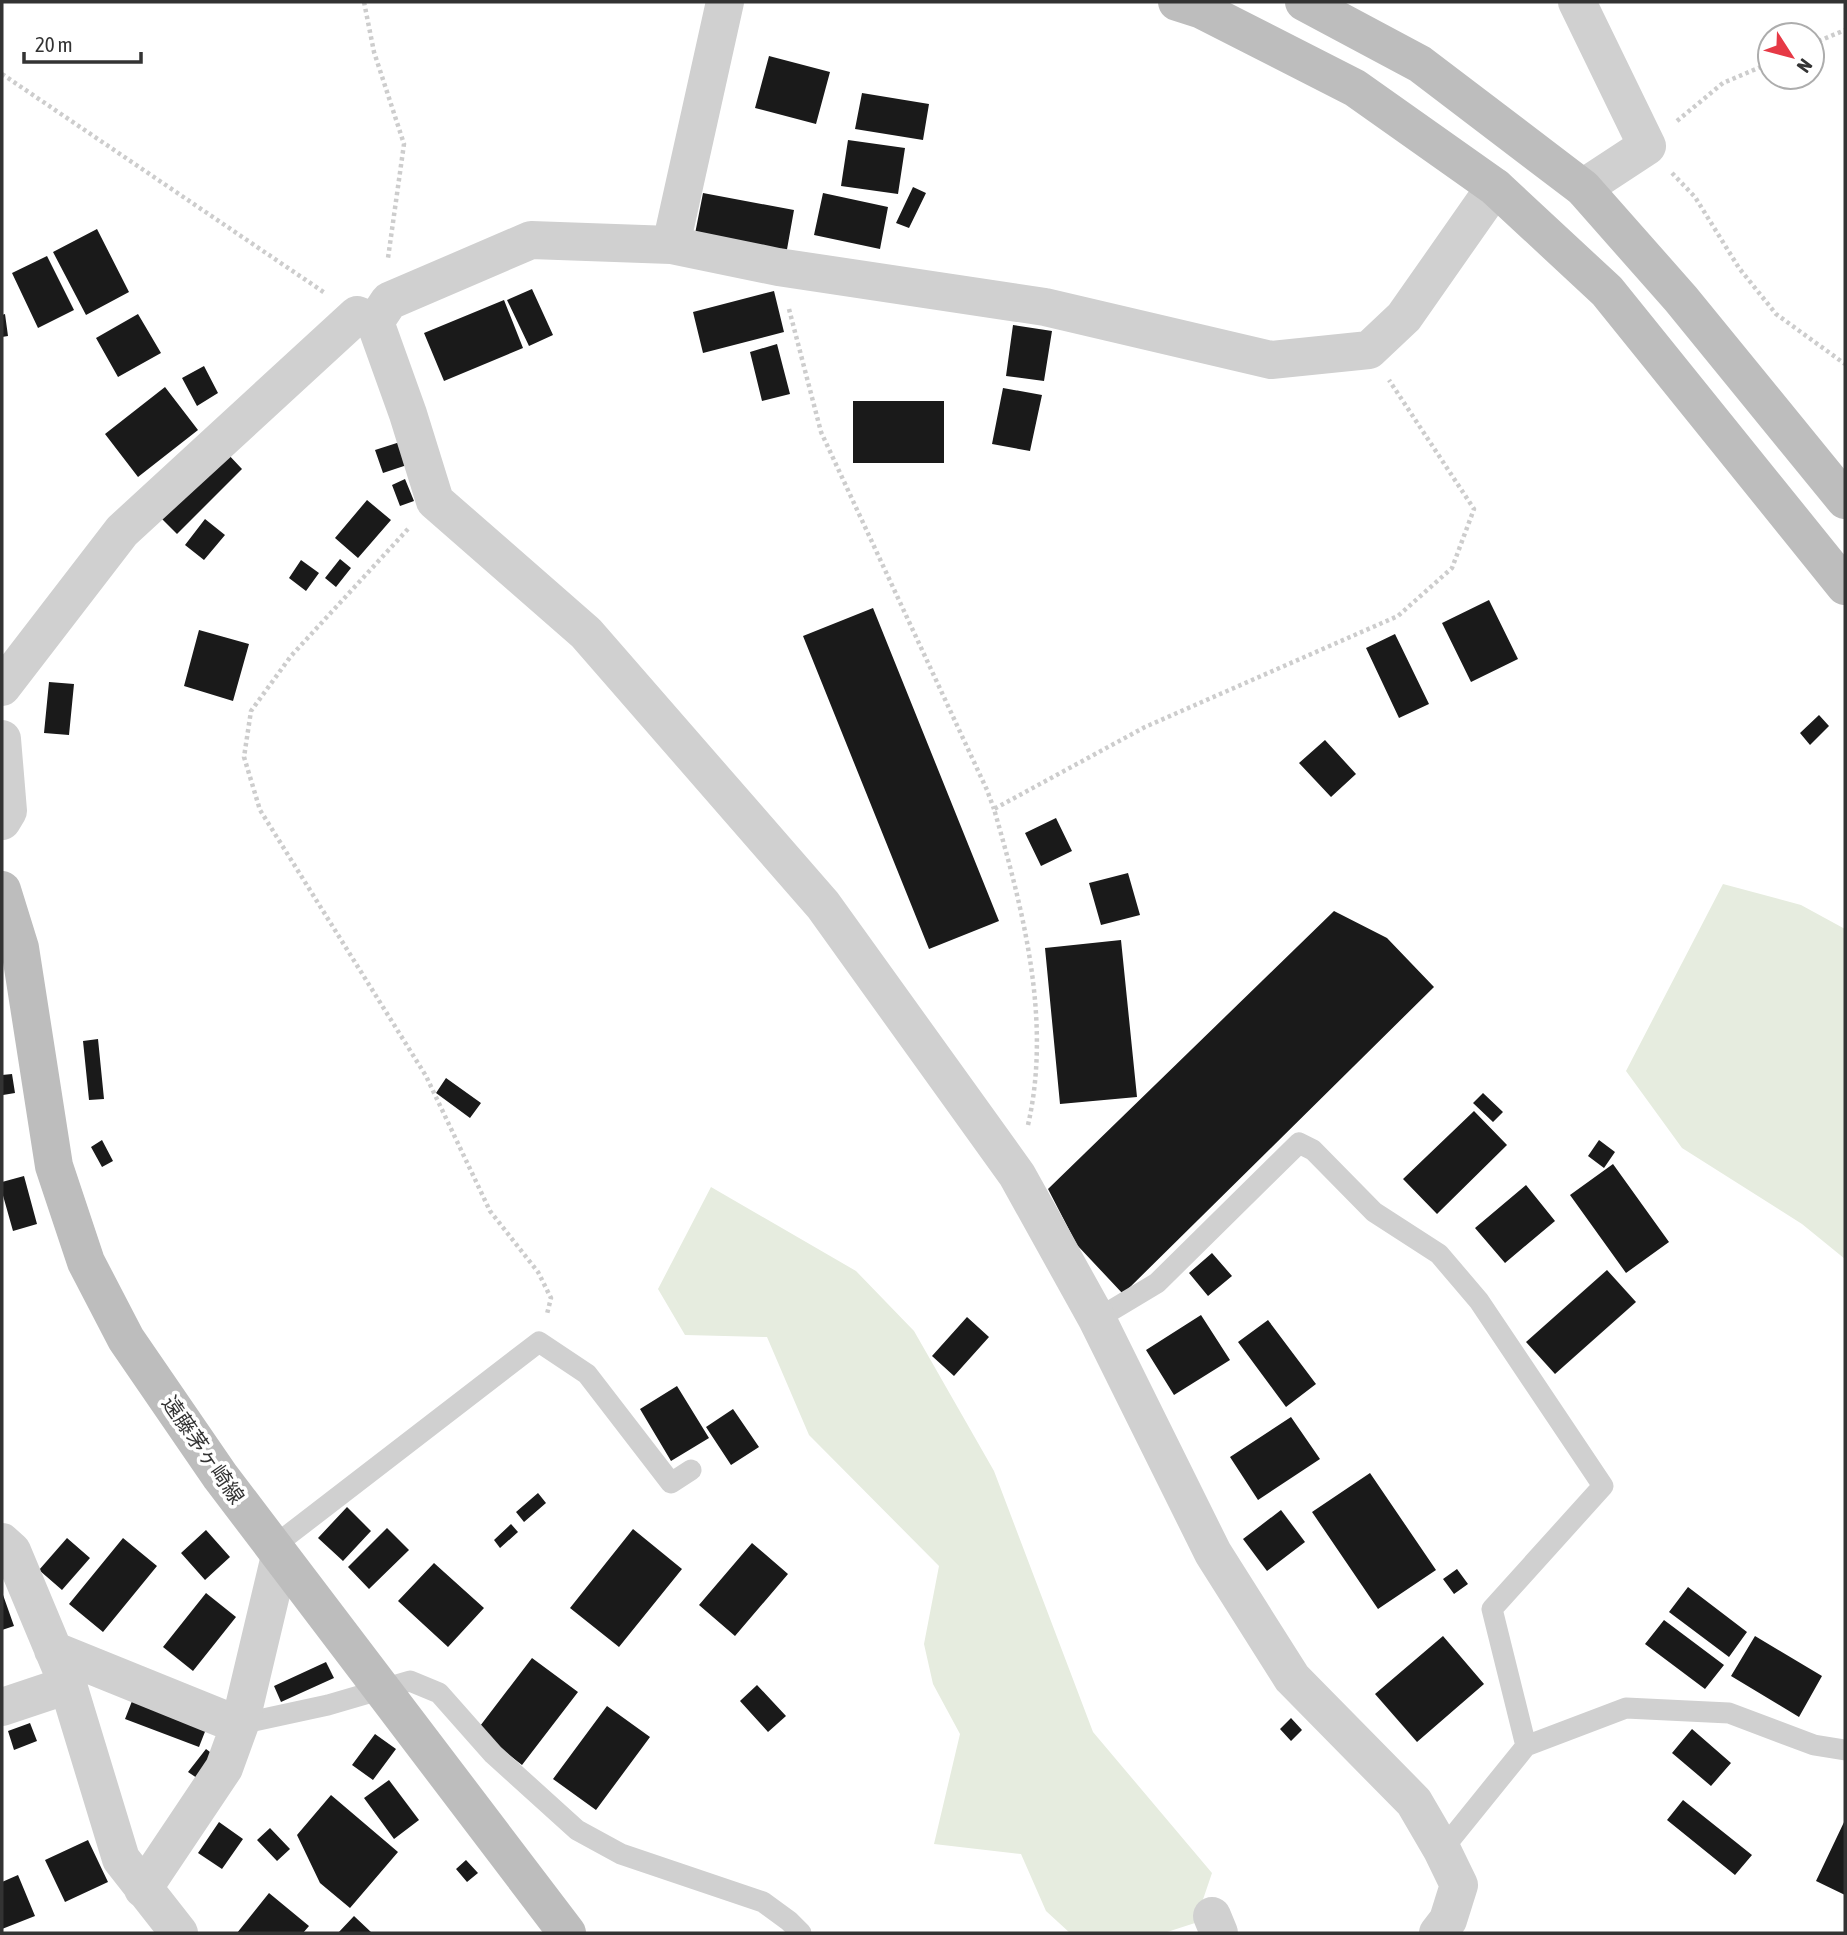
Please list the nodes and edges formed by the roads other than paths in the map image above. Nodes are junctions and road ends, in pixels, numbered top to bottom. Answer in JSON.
{"nodes":[{"id":1,"x":724,"y":2,"type":"edge"},
{"id":2,"x":1177,"y":2,"type":"edge"},
{"id":3,"x":1304,"y":2,"type":"edge"},
{"id":4,"x":1577,"y":2,"type":"edge"},
{"id":5,"x":1495,"y":187,"type":"junction"},
{"id":6,"x":1583,"y":188,"type":"junction"},
{"id":7,"x":671,"y":245,"type":"junction"},
{"id":8,"x":374,"y":312,"type":"junction"},
{"id":9,"x":1845,"y":500,"type":"edge"},
{"id":10,"x":1845,"y":586,"type":"edge"},
{"id":11,"x":2,"y":687,"type":"edge"},
{"id":12,"x":2,"y":739,"type":"edge"},
{"id":13,"x":2,"y":821,"type":"edge"},
{"id":14,"x":2,"y":890,"type":"edge"},
{"id":15,"x":1097,"y":1320,"type":"junction"},
{"id":16,"x":691,"y":1470,"type":"dead end"},
{"id":17,"x":2,"y":1542,"type":"edge"},
{"id":18,"x":277,"y":1551,"type":"junction"},
{"id":19,"x":53,"y":1650,"type":"junction"},
{"id":20,"x":68,"y":1685,"type":"junction"},
{"id":21,"x":380,"y":1688,"type":"junction"},
{"id":22,"x":2,"y":1707,"type":"edge"},
{"id":23,"x":240,"y":1724,"type":"junction"},
{"id":24,"x":1527,"y":1746,"type":"junction"},
{"id":25,"x":1845,"y":1750,"type":"edge"},
{"id":26,"x":1442,"y":1850,"type":"junction"},
{"id":27,"x":143,"y":1889,"type":"junction"},
{"id":28,"x":179,"y":1933,"type":"edge"},
{"id":29,"x":567,"y":1933,"type":"edge"},
{"id":30,"x":801,"y":1933,"type":"edge"},
{"id":31,"x":1438,"y":1933,"type":"edge"}],
"edges":[{"from":1,"to":7,"type":"street"},
{"from":2,"to":5,"type":"street"},
{"from":3,"to":6,"type":"street"},
{"from":4,"to":6,"type":"street"},
{"from":5,"to":7,"type":"street"},
{"from":5,"to":10,"type":"street"},
{"from":6,"to":9,"type":"street"},
{"from":7,"to":8,"type":"street"},
{"from":8,"to":11,"type":"street"},
{"from":8,"to":15,"type":"street"},
{"from":12,"to":13,"type":"street"},
{"from":14,"to":18,"type":"street","name":"遠藤茅ヶ崎線"},
{"from":15,"to":24,"type":"lane"},
{"from":15,"to":26,"type":"street"},
{"from":16,"to":18,"type":"lane"},
{"from":17,"to":19,"type":"street"},
{"from":18,"to":21,"type":"street","name":"遠藤茅ヶ崎線"},
{"from":18,"to":23,"type":"street"},
{"from":19,"to":20,"type":"street"},
{"from":19,"to":23,"type":"street"},
{"from":20,"to":22,"type":"street"},
{"from":20,"to":27,"type":"street"},
{"from":21,"to":23,"type":"lane"},
{"from":21,"to":29,"type":"street","name":"遠藤茅ヶ崎線"},
{"from":21,"to":30,"type":"lane"},
{"from":23,"to":27,"type":"street"},
{"from":24,"to":25,"type":"lane"},
{"from":24,"to":26,"type":"lane"},
{"from":26,"to":31,"type":"street"},
{"from":27,"to":28,"type":"street"}]}
